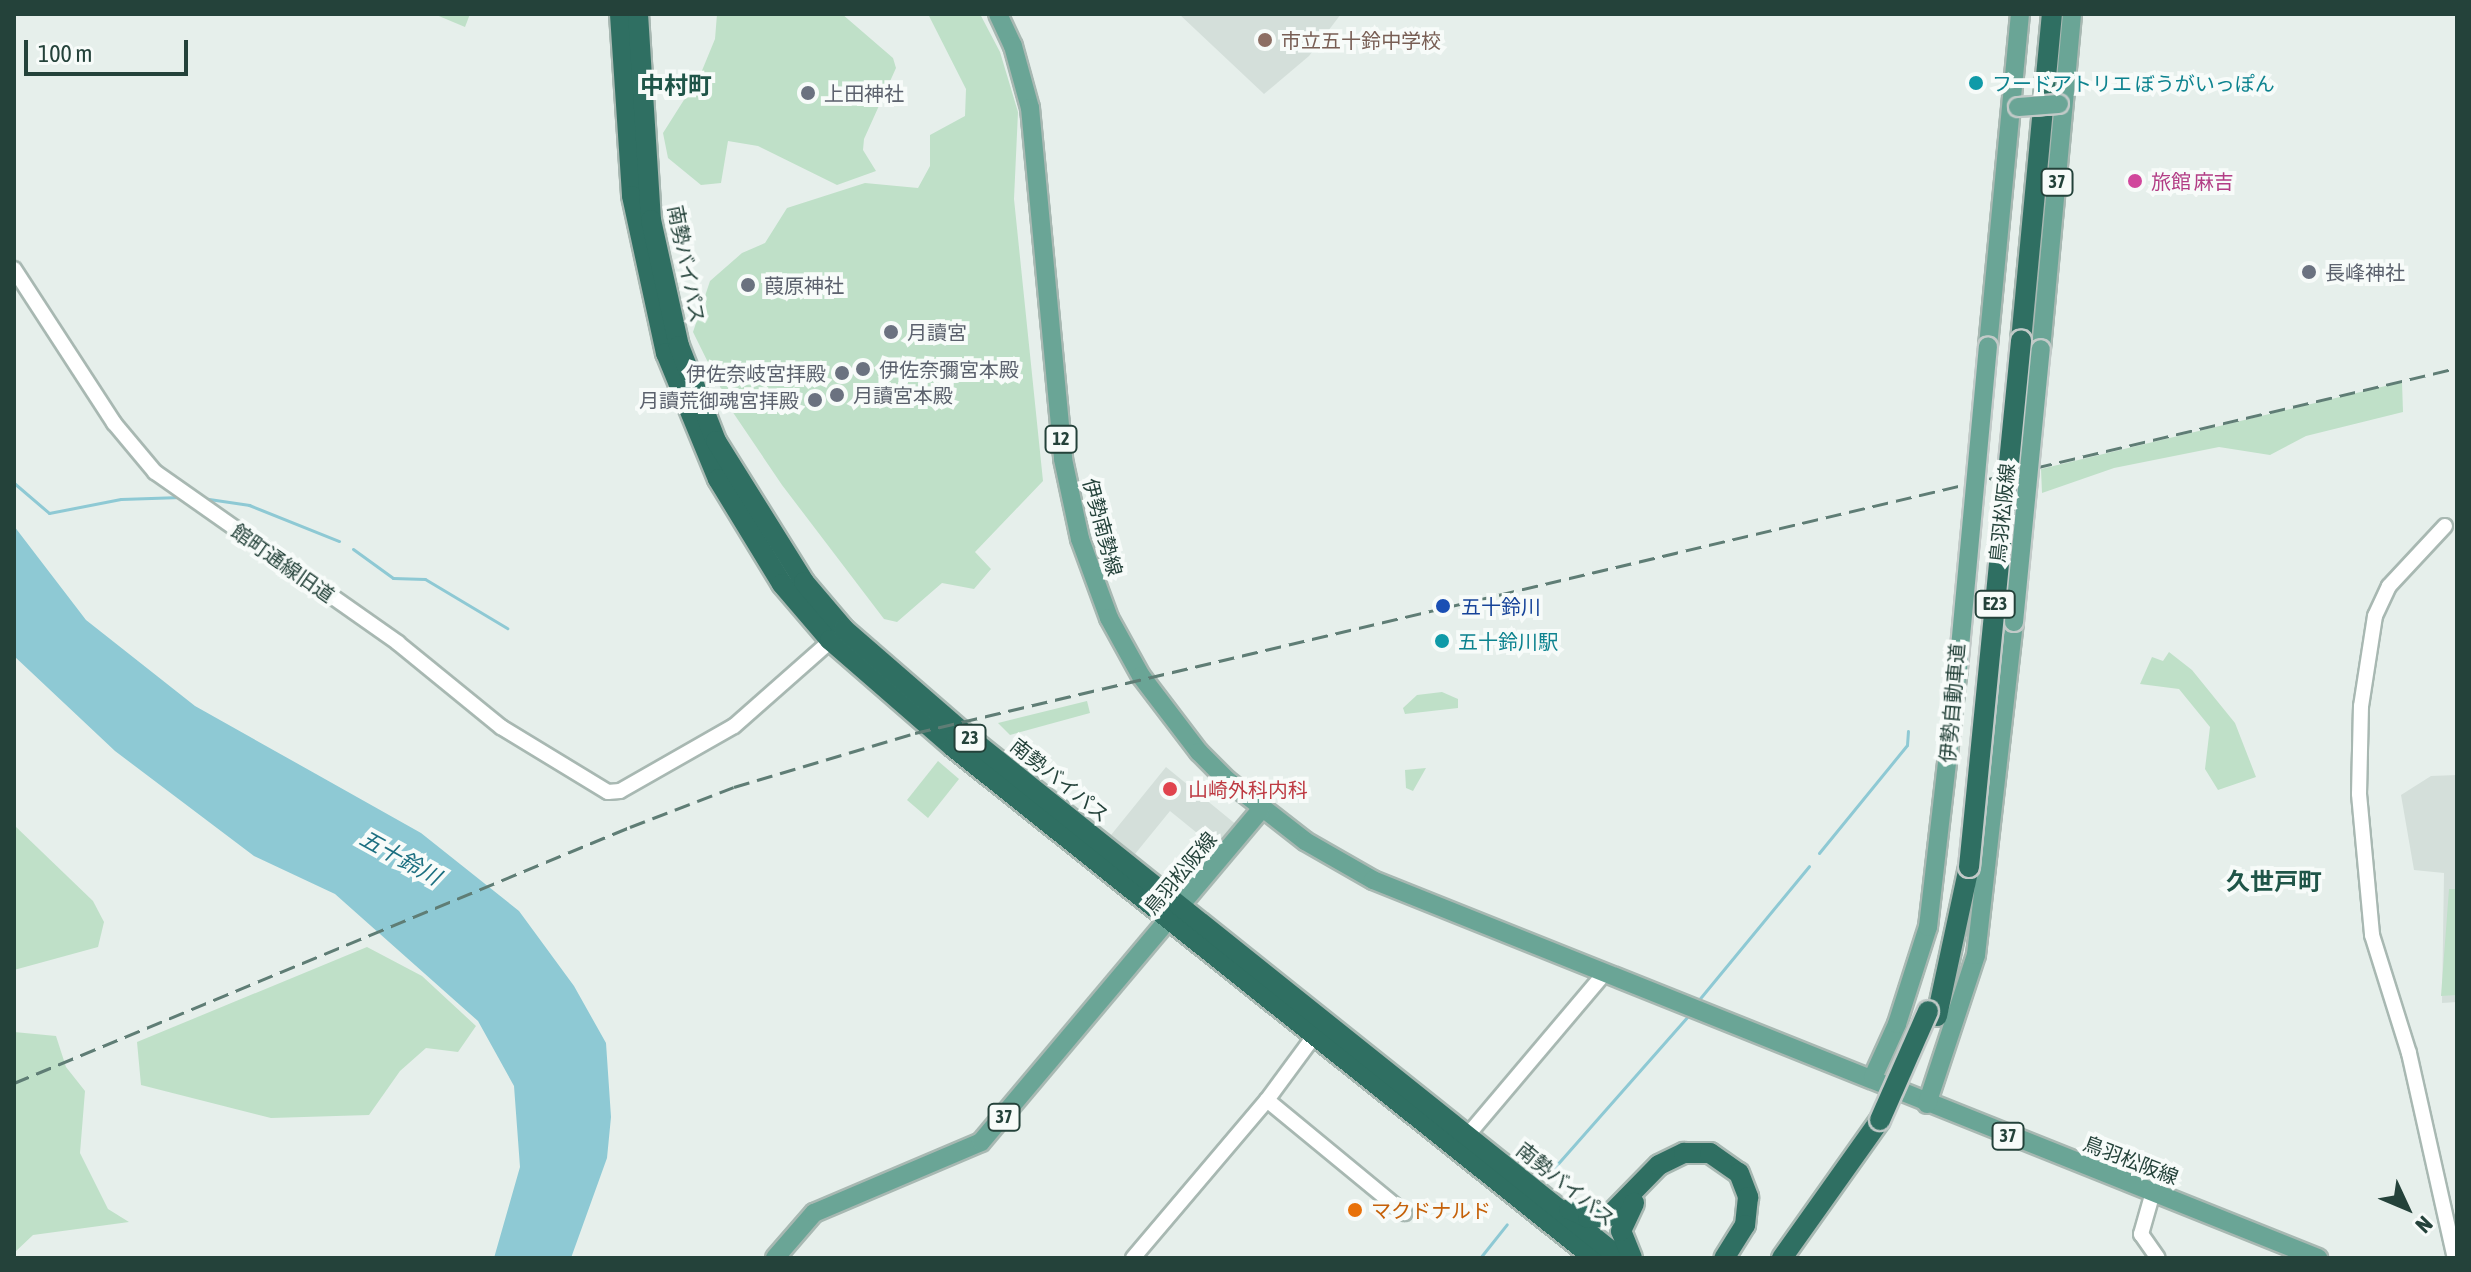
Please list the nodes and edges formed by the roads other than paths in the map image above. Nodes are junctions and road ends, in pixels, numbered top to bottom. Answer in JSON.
{"nodes":[{"id":1,"x":620,"y":14,"type":"edge"},
{"id":2,"x":638,"y":14,"type":"edge"},
{"id":3,"x":998,"y":14,"type":"edge"},
{"id":4,"x":2020,"y":14,"type":"edge"},
{"id":5,"x":2041,"y":14,"type":"edge"},
{"id":6,"x":2052,"y":14,"type":"edge"},
{"id":7,"x":2072,"y":14,"type":"edge"},
{"id":8,"x":2061,"y":103,"type":"junction"},
{"id":9,"x":2008,"y":108,"type":"junction"},
{"id":10,"x":14,"y":269,"type":"edge"},
{"id":11,"x":2016,"y":341,"type":"junction"},
{"id":12,"x":2445,"y":526,"type":"dead end"},
{"id":13,"x":837,"y":634,"type":"junction"},
{"id":14,"x":1261,"y":810,"type":"junction"},
{"id":15,"x":1175,"y":913,"type":"junction"},
{"id":16,"x":1604,"y":974,"type":"junction"},
{"id":17,"x":1315,"y":1035,"type":"junction"},
{"id":18,"x":1873,"y":1077,"type":"junction"},
{"id":19,"x":1267,"y":1100,"type":"junction"},
{"id":20,"x":1927,"y":1104,"type":"junction"},
{"id":21,"x":1467,"y":1136,"type":"junction"},
{"id":22,"x":1518,"y":1177,"type":"junction"},
{"id":23,"x":2153,"y":1192,"type":"junction"},
{"id":24,"x":1518,"y":1198,"type":"junction"},
{"id":25,"x":1404,"y":1213,"type":"dead end"},
{"id":26,"x":1798,"y":1248,"type":"edge"},
{"id":27,"x":1626,"y":1255,"type":"edge"},
{"id":28,"x":775,"y":1258,"type":"edge"},
{"id":29,"x":1133,"y":1258,"type":"edge"},
{"id":30,"x":1584,"y":1258,"type":"edge"},
{"id":31,"x":1594,"y":1258,"type":"edge"},
{"id":32,"x":1716,"y":1258,"type":"edge"},
{"id":33,"x":1724,"y":1258,"type":"edge"},
{"id":34,"x":1781,"y":1258,"type":"edge"},
{"id":35,"x":2158,"y":1258,"type":"edge"},
{"id":36,"x":2318,"y":1258,"type":"edge"},
{"id":37,"x":2455,"y":1258,"type":"edge"}],
"edges":[{"from":1,"to":13,"type":"highway","name":"南勢バイパス","number":"23"},
{"from":2,"to":13,"type":"highway","name":"南勢バイパス","number":"23"},
{"from":3,"to":14,"type":"main road","name":"伊勢南勢線","number":"12"},
{"from":4,"to":9,"type":"main road","name":"鳥羽松阪線"},
{"from":5,"to":11,"type":"highway","name":"伊勢自動車道","number":"E23"},
{"from":6,"to":11,"type":"highway","name":"伊勢自動車道","number":"E23"},
{"from":7,"to":8,"type":"main road","name":"鳥羽松阪線","number":"37"},
{"from":8,"to":9,"type":"main road","bridge":true},
{"from":8,"to":20,"type":"main road","name":"鳥羽松阪線","number":"37","bridge":true},
{"from":9,"to":18,"type":"main road","name":"鳥羽松阪線","bridge":true},
{"from":10,"to":13,"type":"street","name":"館町通線旧道"},
{"from":11,"to":26,"type":"highway","name":"伊勢自動車道","number":"E23","bridge":true},
{"from":12,"to":37,"type":"street"},
{"from":13,"to":15,"type":"highway","name":"南勢バイパス","number":"23"},
{"from":14,"to":15,"type":"main road","name":"鳥羽松阪線","number":"37"},
{"from":14,"to":16,"type":"main road","name":"鳥羽松阪線","number":"37"},
{"from":15,"to":17,"type":"highway","name":"南勢バイパス","number":"23"},
{"from":15,"to":21,"type":"highway","name":"南勢バイパス","number":"23"},
{"from":15,"to":28,"type":"main road","name":"鳥羽松阪線","number":"37"},
{"from":16,"to":18,"type":"main road","name":"鳥羽松阪線","number":"37"},
{"from":16,"to":21,"type":"street"},
{"from":17,"to":19,"type":"street"},
{"from":17,"to":24,"type":"highway","name":"南勢バイパス","number":"23"},
{"from":18,"to":20,"type":"main road","name":"鳥羽松阪線","number":"37"},
{"from":19,"to":25,"type":"street"},
{"from":19,"to":29,"type":"street"},
{"from":20,"to":23,"type":"main road","name":"鳥羽松阪線","number":"37"},
{"from":21,"to":22,"type":"highway","name":"南勢バイパス","number":"23"},
{"from":22,"to":27,"type":"highway","name":"南勢バイパス","number":"23"},
{"from":22,"to":33,"type":"highway"},
{"from":23,"to":35,"type":"street"},
{"from":23,"to":36,"type":"main road","name":"鳥羽松阪線","number":"37"},
{"from":24,"to":30,"type":"highway"},
{"from":24,"to":31,"type":"highway","name":"南勢バイパス","number":"23"},
{"from":26,"to":34,"type":"highway","number":"E23"},
{"from":27,"to":32,"type":"highway"}]}
